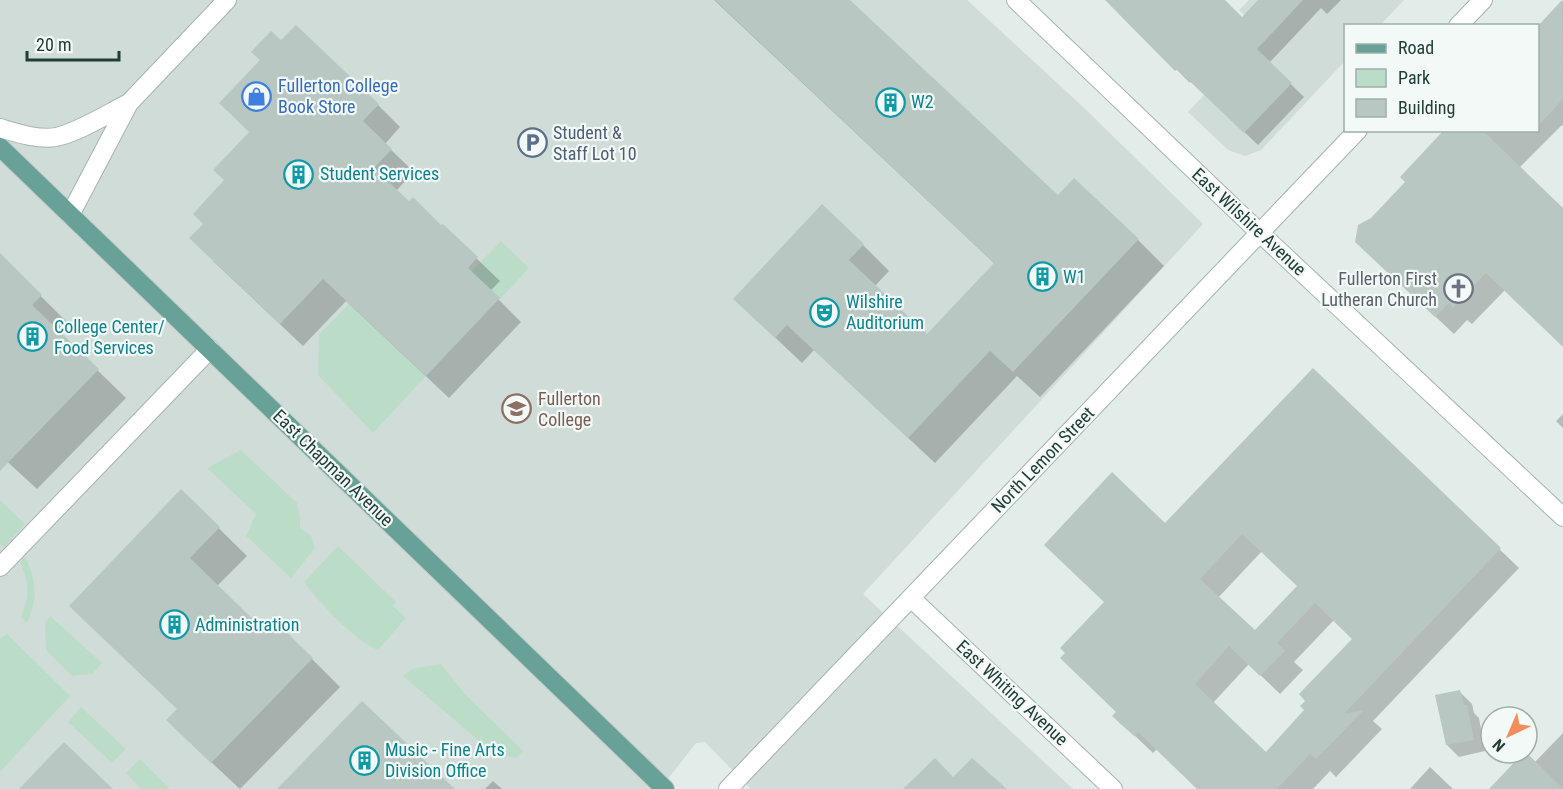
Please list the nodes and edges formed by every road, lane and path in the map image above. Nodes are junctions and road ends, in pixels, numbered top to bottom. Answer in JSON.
{"nodes":[{"id":1,"x":227,"y":0,"type":"edge"},
{"id":2,"x":1016,"y":0,"type":"edge"},
{"id":3,"x":1483,"y":0,"type":"edge"},
{"id":4,"x":1460,"y":24,"type":"edge"},
{"id":5,"x":129,"y":103,"type":"junction"},
{"id":6,"x":0,"y":128,"type":"edge"},
{"id":7,"x":1356,"y":132,"type":"edge"},
{"id":8,"x":0,"y":147,"type":"edge"},
{"id":9,"x":70,"y":214,"type":"junction"},
{"id":10,"x":1260,"y":233,"type":"junction"},
{"id":11,"x":210,"y":349,"type":"junction"},
{"id":12,"x":1563,"y":517,"type":"edge"},
{"id":13,"x":0,"y":567,"type":"edge"},
{"id":14,"x":911,"y":598,"type":"junction"},
{"id":15,"x":665,"y":789,"type":"edge"},
{"id":16,"x":728,"y":789,"type":"edge"},
{"id":17,"x":1113,"y":789,"type":"edge"}],
"edges":[{"from":1,"to":5,"type":"street"},
{"from":2,"to":10,"type":"street","name":"East Wilshire Avenue"},
{"from":3,"to":4,"type":"street"},
{"from":5,"to":6,"type":"street"},
{"from":5,"to":9,"type":"street"},
{"from":7,"to":10,"type":"street","name":"North Lemon Street"},
{"from":8,"to":9,"type":"main road","name":"East Chapman Avenue"},
{"from":9,"to":11,"type":"main road","name":"East Chapman Avenue"},
{"from":10,"to":12,"type":"street","name":"East Wilshire Avenue"},
{"from":10,"to":14,"type":"street","name":"North Lemon Street"},
{"from":11,"to":13,"type":"street"},
{"from":11,"to":15,"type":"main road","name":"East Chapman Avenue"},
{"from":14,"to":16,"type":"street","name":"North Lemon Street"},
{"from":14,"to":17,"type":"street","name":"East Whiting Avenue"}]}
